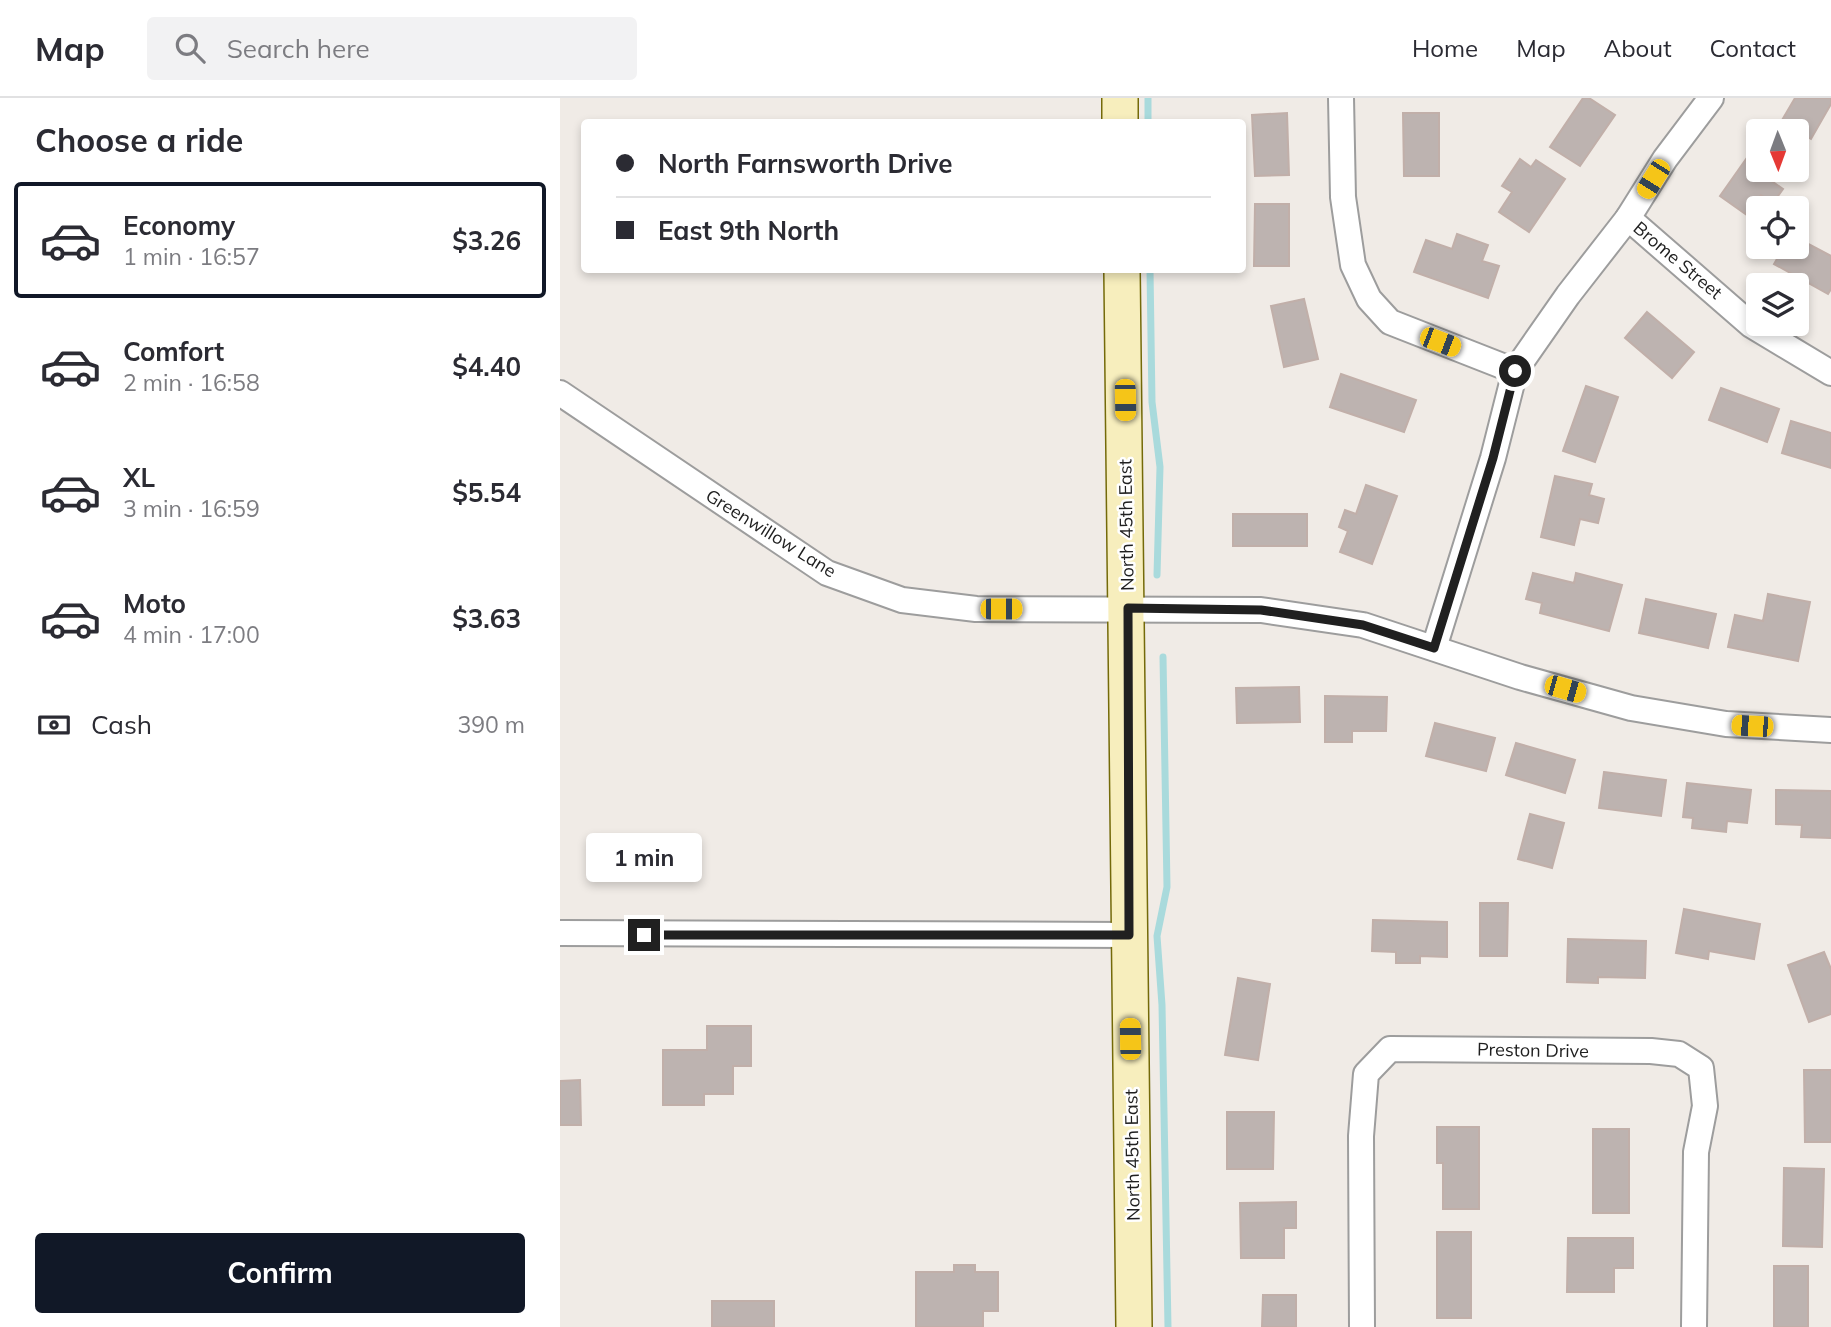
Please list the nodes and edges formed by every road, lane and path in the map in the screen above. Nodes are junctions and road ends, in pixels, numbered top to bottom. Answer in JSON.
{"nodes":[{"id":1,"x":1120,"y":98,"type":"edge"},
{"id":2,"x":1341,"y":98,"type":"edge"},
{"id":3,"x":1711,"y":98,"type":"edge"},
{"id":4,"x":1120,"y":119,"type":"edge"},
{"id":5,"x":1628,"y":218,"type":"junction"},
{"id":6,"x":1122,"y":273,"type":"edge"},
{"id":7,"x":1515,"y":371,"type":"junction"},
{"id":8,"x":1831,"y":373,"type":"edge"},
{"id":9,"x":560,"y":393,"type":"edge"},
{"id":10,"x":1128,"y":608,"type":"junction"},
{"id":11,"x":1434,"y":648,"type":"junction"},
{"id":12,"x":1831,"y":730,"type":"edge"},
{"id":13,"x":560,"y":933,"type":"edge"},
{"id":14,"x":1129,"y":935,"type":"junction"},
{"id":15,"x":1134,"y":1327,"type":"edge"},
{"id":16,"x":1362,"y":1327,"type":"edge"},
{"id":17,"x":1694,"y":1327,"type":"edge"}],
"edges":[{"from":1,"to":4,"type":"main road"},
{"from":2,"to":7,"type":"street"},
{"from":3,"to":5,"type":"street"},
{"from":5,"to":7,"type":"street"},
{"from":5,"to":8,"type":"street","name":"Brome Street"},
{"from":6,"to":10,"type":"main road","name":"North 45th East"},
{"from":7,"to":11,"type":"street"},
{"from":9,"to":10,"type":"street","name":"Greenwillow Lane"},
{"from":10,"to":11,"type":"street","name":"Greenwillow Lane"},
{"from":10,"to":14,"type":"main road","name":"North 45th East"},
{"from":11,"to":12,"type":"street","name":"Greenwillow Lane"},
{"from":13,"to":14,"type":"street"},
{"from":14,"to":15,"type":"main road","name":"North 45th East"},
{"from":16,"to":17,"type":"street","name":"Preston Drive"}]}
